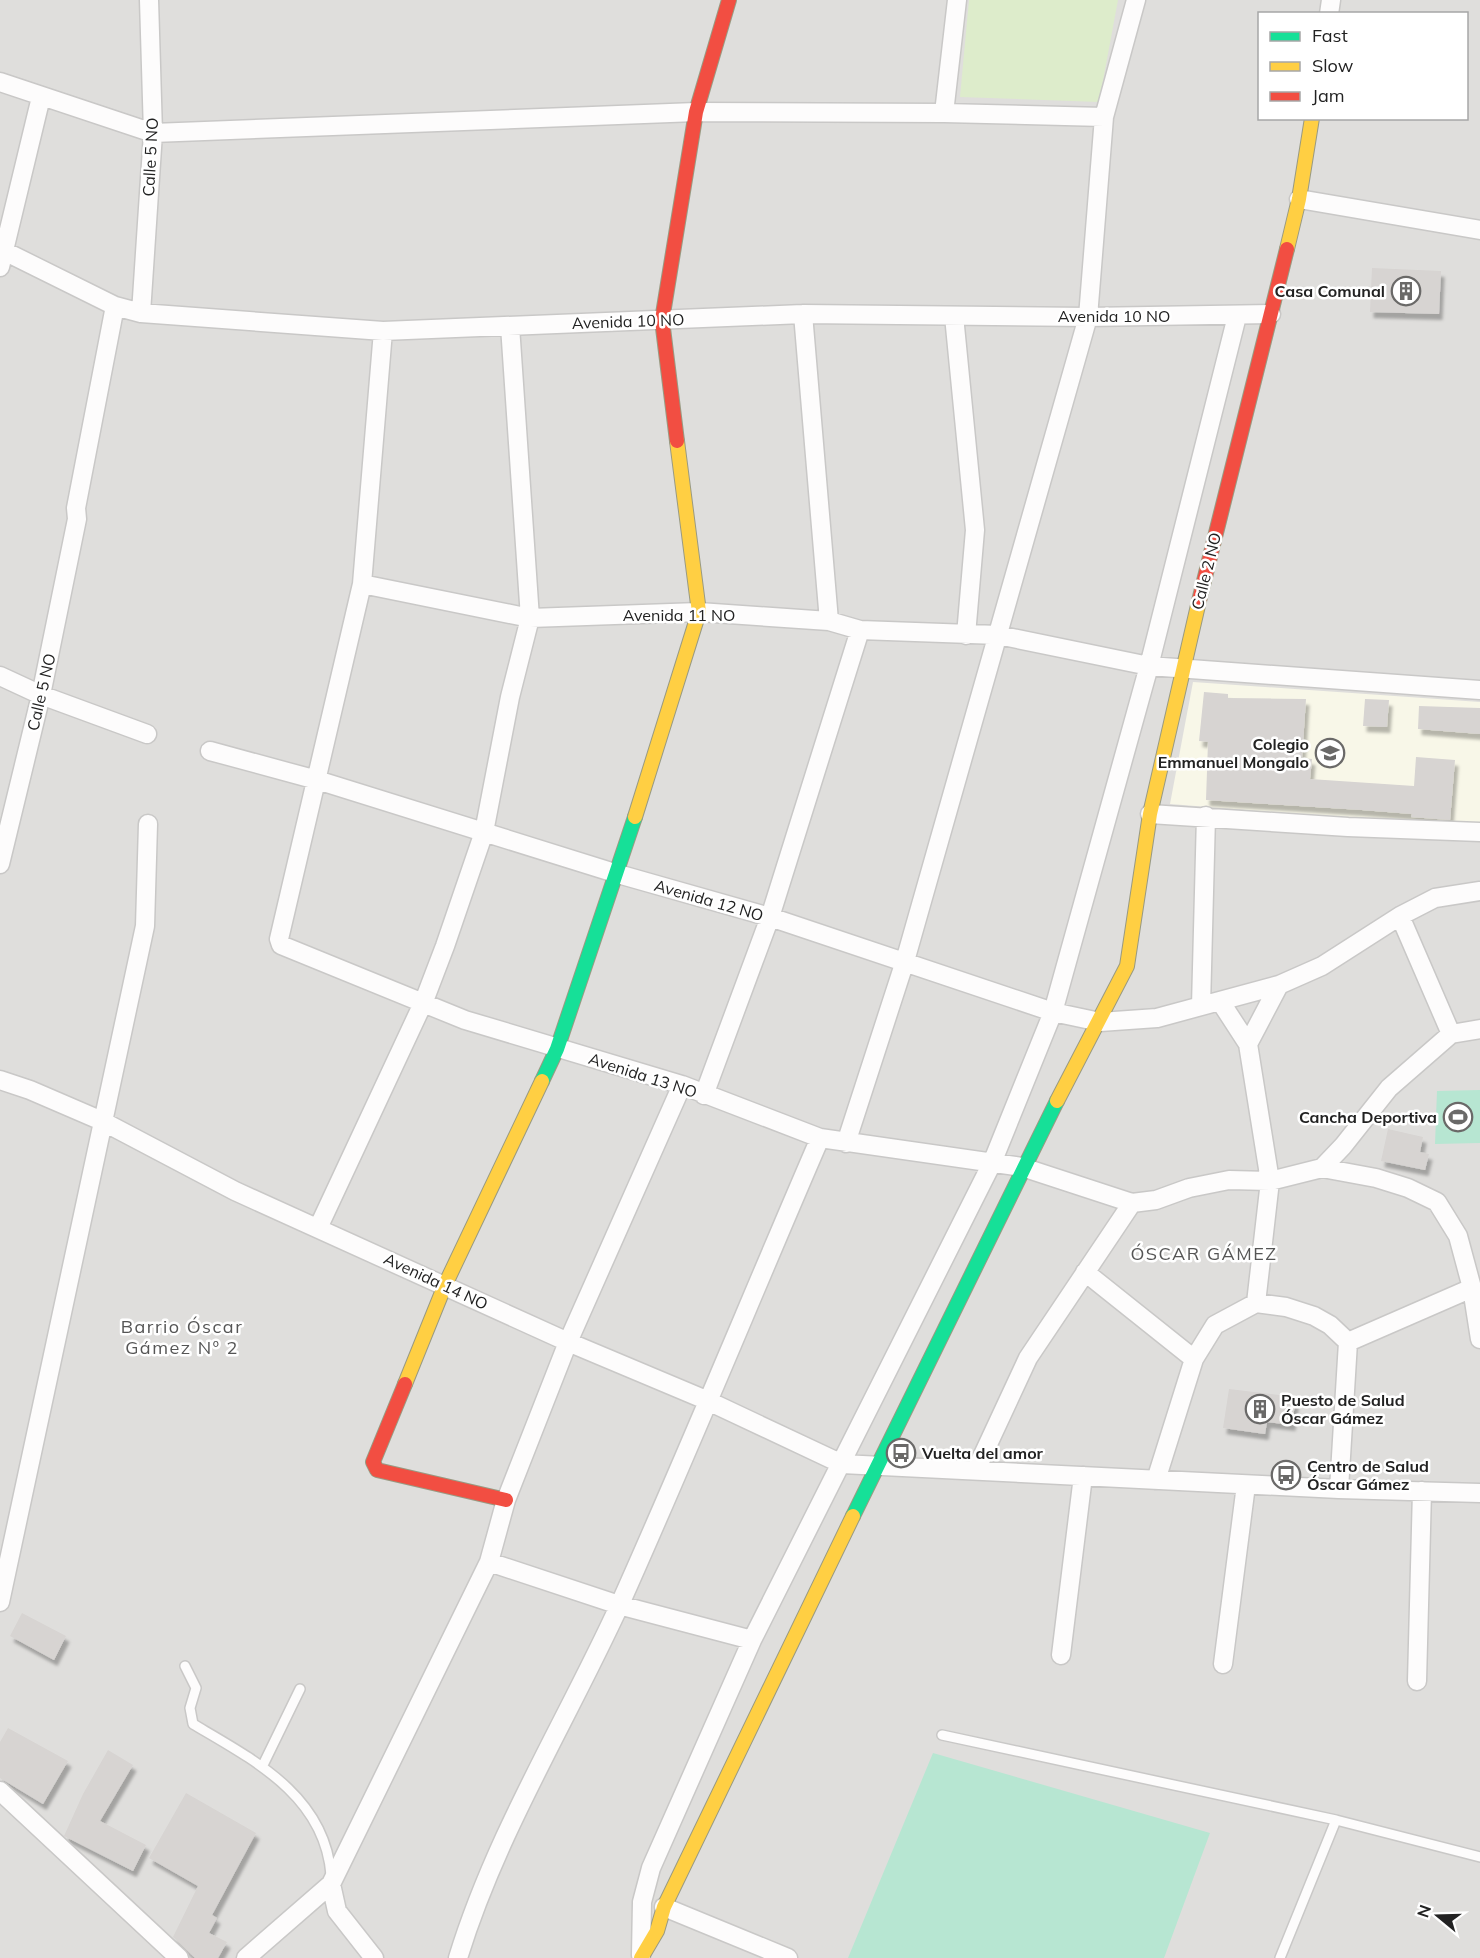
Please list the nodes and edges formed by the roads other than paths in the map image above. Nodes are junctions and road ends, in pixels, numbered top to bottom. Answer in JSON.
{"nodes":[{"id":1,"x":149,"y":0,"type":"edge"},
{"id":2,"x":729,"y":0,"type":"edge"},
{"id":3,"x":957,"y":0,"type":"edge"},
{"id":4,"x":1136,"y":0,"type":"edge"},
{"id":5,"x":0,"y":82,"type":"edge"},
{"id":6,"x":41,"y":97,"type":"junction"},
{"id":7,"x":696,"y":112,"type":"junction"},
{"id":8,"x":944,"y":113,"type":"junction"},
{"id":9,"x":1104,"y":117,"type":"junction"},
{"id":10,"x":1312,"y":120,"type":"edge"},
{"id":11,"x":153,"y":133,"type":"junction"},
{"id":12,"x":1299,"y":199,"type":"junction"},
{"id":13,"x":1480,"y":230,"type":"edge"},
{"id":14,"x":2,"y":255,"type":"edge"},
{"id":15,"x":115,"y":306,"type":"junction"},
{"id":16,"x":141,"y":313,"type":"junction"},
{"id":17,"x":803,"y":314,"type":"junction"},
{"id":18,"x":1271,"y":314,"type":"junction"},
{"id":19,"x":954,"y":316,"type":"junction"},
{"id":20,"x":1237,"y":316,"type":"junction"},
{"id":21,"x":1088,"y":317,"type":"junction"},
{"id":22,"x":662,"y":320,"type":"junction"},
{"id":23,"x":510,"y":326,"type":"junction"},
{"id":24,"x":384,"y":331,"type":"junction"},
{"id":25,"x":362,"y":584,"type":"junction"},
{"id":26,"x":699,"y":612,"type":"junction"},
{"id":27,"x":530,"y":618,"type":"junction"},
{"id":28,"x":829,"y":621,"type":"junction"},
{"id":29,"x":860,"y":630,"type":"junction"},
{"id":30,"x":966,"y":635,"type":"junction"},
{"id":31,"x":998,"y":635,"type":"junction"},
{"id":32,"x":1149,"y":666,"type":"junction"},
{"id":33,"x":1182,"y":668,"type":"junction"},
{"id":34,"x":0,"y":676,"type":"edge"},
{"id":35,"x":1480,"y":690,"type":"edge"},
{"id":36,"x":41,"y":695,"type":"junction"},
{"id":37,"x":147,"y":734,"type":"dead end"},
{"id":38,"x":210,"y":751,"type":"dead end"},
{"id":39,"x":318,"y":780,"type":"junction"},
{"id":40,"x":1150,"y":814,"type":"junction"},
{"id":41,"x":1206,"y":816,"type":"junction"},
{"id":42,"x":148,"y":824,"type":"dead end"},
{"id":43,"x":484,"y":832,"type":"junction"},
{"id":44,"x":1480,"y":832,"type":"edge"},
{"id":45,"x":0,"y":864,"type":"edge"},
{"id":46,"x":618,"y":874,"type":"junction"},
{"id":47,"x":1480,"y":891,"type":"edge"},
{"id":48,"x":1400,"y":916,"type":"junction"},
{"id":49,"x":770,"y":917,"type":"junction"},
{"id":50,"x":905,"y":961,"type":"junction"},
{"id":51,"x":1279,"y":985,"type":"junction"},
{"id":52,"x":424,"y":1001,"type":"junction"},
{"id":53,"x":1220,"y":1001,"type":"junction"},
{"id":54,"x":1201,"y":1006,"type":"junction"},
{"id":55,"x":1053,"y":1012,"type":"junction"},
{"id":56,"x":1100,"y":1022,"type":"junction"},
{"id":57,"x":1480,"y":1029,"type":"edge"},
{"id":58,"x":1451,"y":1034,"type":"junction"},
{"id":59,"x":1248,"y":1044,"type":"junction"},
{"id":60,"x":557,"y":1048,"type":"junction"},
{"id":61,"x":0,"y":1080,"type":"edge"},
{"id":62,"x":682,"y":1085,"type":"junction"},
{"id":63,"x":704,"y":1095,"type":"junction"},
{"id":64,"x":102,"y":1121,"type":"junction"},
{"id":65,"x":820,"y":1138,"type":"junction"},
{"id":66,"x":846,"y":1143,"type":"junction"},
{"id":67,"x":992,"y":1163,"type":"junction"},
{"id":68,"x":1022,"y":1167,"type":"junction"},
{"id":69,"x":1322,"y":1168,"type":"junction"},
{"id":70,"x":1270,"y":1181,"type":"junction"},
{"id":71,"x":1132,"y":1203,"type":"junction"},
{"id":72,"x":319,"y":1226,"type":"junction"},
{"id":73,"x":1085,"y":1272,"type":"junction"},
{"id":74,"x":445,"y":1286,"type":"junction"},
{"id":75,"x":1472,"y":1288,"type":"junction"},
{"id":76,"x":1256,"y":1303,"type":"junction"},
{"id":77,"x":1480,"y":1339,"type":"edge"},
{"id":78,"x":568,"y":1342,"type":"junction"},
{"id":79,"x":1348,"y":1342,"type":"junction"},
{"id":80,"x":1194,"y":1359,"type":"junction"},
{"id":81,"x":706,"y":1400,"type":"junction"},
{"id":82,"x":842,"y":1464,"type":"junction"},
{"id":83,"x":878,"y":1466,"type":"junction"},
{"id":84,"x":976,"y":1470,"type":"junction"},
{"id":85,"x":1083,"y":1476,"type":"junction"},
{"id":86,"x":1156,"y":1480,"type":"junction"},
{"id":87,"x":1246,"y":1485,"type":"junction"},
{"id":88,"x":1339,"y":1489,"type":"junction"},
{"id":89,"x":1422,"y":1491,"type":"junction"},
{"id":90,"x":1480,"y":1492,"type":"edge"},
{"id":91,"x":506,"y":1500,"type":"junction"},
{"id":92,"x":489,"y":1562,"type":"junction"},
{"id":93,"x":0,"y":1602,"type":"edge"},
{"id":94,"x":619,"y":1605,"type":"junction"},
{"id":95,"x":752,"y":1640,"type":"junction"},
{"id":96,"x":1061,"y":1655,"type":"dead end"},
{"id":97,"x":1223,"y":1664,"type":"dead end"},
{"id":98,"x":185,"y":1666,"type":"dead end"},
{"id":99,"x":1417,"y":1681,"type":"dead end"},
{"id":100,"x":300,"y":1689,"type":"dead end"},
{"id":101,"x":942,"y":1735,"type":"dead end"},
{"id":102,"x":263,"y":1765,"type":"junction"},
{"id":103,"x":0,"y":1791,"type":"edge"},
{"id":104,"x":1336,"y":1820,"type":"junction"},
{"id":105,"x":1480,"y":1857,"type":"edge"},
{"id":106,"x":332,"y":1884,"type":"junction"},
{"id":107,"x":664,"y":1907,"type":"junction"},
{"id":108,"x":179,"y":1958,"type":"edge"},
{"id":109,"x":246,"y":1958,"type":"edge"},
{"id":110,"x":374,"y":1958,"type":"edge"},
{"id":111,"x":458,"y":1958,"type":"edge"},
{"id":112,"x":641,"y":1958,"type":"edge"},
{"id":113,"x":788,"y":1958,"type":"edge"},
{"id":114,"x":1280,"y":1958,"type":"edge"}],
"edges":[{"from":1,"to":11,"type":"street","name":"Calle 5 NO"},
{"from":2,"to":7,"type":"street"},
{"from":3,"to":8,"type":"street"},
{"from":4,"to":9,"type":"street"},
{"from":5,"to":6,"type":"street"},
{"from":6,"to":11,"type":"street"},
{"from":6,"to":14,"type":"street"},
{"from":7,"to":8,"type":"street"},
{"from":7,"to":11,"type":"street"},
{"from":7,"to":22,"type":"street"},
{"from":8,"to":9,"type":"street"},
{"from":9,"to":21,"type":"street"},
{"from":10,"to":12,"type":"street","name":"Calle 2 NO"},
{"from":11,"to":16,"type":"street","name":"Calle 5 NO"},
{"from":12,"to":13,"type":"street"},
{"from":12,"to":18,"type":"street","name":"Calle 2 NO"},
{"from":14,"to":15,"type":"street","name":"Avenida 10 NO"},
{"from":15,"to":16,"type":"street","name":"Avenida 10 NO"},
{"from":15,"to":36,"type":"street","name":"Calle 5 NO"},
{"from":16,"to":24,"type":"street","name":"Avenida 10 NO"},
{"from":17,"to":19,"type":"street","name":"Avenida 10 NO"},
{"from":17,"to":22,"type":"street","name":"Avenida 10 NO"},
{"from":17,"to":28,"type":"street"},
{"from":18,"to":20,"type":"street","name":"Avenida 10 NO"},
{"from":18,"to":33,"type":"street","name":"Calle 2 NO"},
{"from":19,"to":21,"type":"street","name":"Avenida 10 NO"},
{"from":19,"to":30,"type":"street"},
{"from":20,"to":21,"type":"street","name":"Avenida 10 NO"},
{"from":20,"to":32,"type":"street"},
{"from":21,"to":31,"type":"street"},
{"from":22,"to":23,"type":"street","name":"Avenida 10 NO"},
{"from":22,"to":26,"type":"street"},
{"from":23,"to":24,"type":"street","name":"Avenida 10 NO"},
{"from":23,"to":27,"type":"street"},
{"from":24,"to":25,"type":"street"},
{"from":25,"to":27,"type":"street","name":"Avenida 11 NO"},
{"from":25,"to":39,"type":"street"},
{"from":26,"to":27,"type":"street","name":"Avenida 11 NO"},
{"from":26,"to":28,"type":"street","name":"Avenida 11 NO"},
{"from":26,"to":46,"type":"street"},
{"from":27,"to":43,"type":"street"},
{"from":28,"to":29,"type":"street","name":"Avenida 11 NO"},
{"from":29,"to":30,"type":"street","name":"Avenida 11 NO"},
{"from":29,"to":49,"type":"street"},
{"from":30,"to":31,"type":"street","name":"Avenida 11 NO"},
{"from":31,"to":32,"type":"street","name":"Avenida 11 NO"},
{"from":31,"to":50,"type":"street"},
{"from":32,"to":33,"type":"street","name":"Avenida 11 NO"},
{"from":32,"to":55,"type":"street"},
{"from":33,"to":35,"type":"street","name":"Avenida 11 NO"},
{"from":33,"to":40,"type":"street","name":"Calle 2 NO"},
{"from":34,"to":36,"type":"street"},
{"from":36,"to":37,"type":"street"},
{"from":36,"to":45,"type":"street","name":"Calle 5 NO"},
{"from":38,"to":39,"type":"street","name":"Avenida 12 NO"},
{"from":39,"to":43,"type":"street","name":"Avenida 12 NO"},
{"from":39,"to":52,"type":"street","name":"Avenida 13 NO"},
{"from":40,"to":41,"type":"street"},
{"from":40,"to":56,"type":"street","name":"Calle 2 NO"},
{"from":41,"to":44,"type":"street"},
{"from":41,"to":54,"type":"street"},
{"from":42,"to":64,"type":"street"},
{"from":43,"to":46,"type":"street","name":"Avenida 12 NO"},
{"from":43,"to":52,"type":"street"},
{"from":46,"to":49,"type":"street","name":"Avenida 12 NO"},
{"from":46,"to":60,"type":"street"},
{"from":47,"to":48,"type":"street","name":"Avenida 12 NO"},
{"from":48,"to":51,"type":"street","name":"Avenida 12 NO"},
{"from":48,"to":58,"type":"street"},
{"from":49,"to":50,"type":"street","name":"Avenida 12 NO"},
{"from":49,"to":63,"type":"street"},
{"from":50,"to":55,"type":"street","name":"Avenida 12 NO"},
{"from":50,"to":66,"type":"street"},
{"from":51,"to":53,"type":"street","name":"Avenida 12 NO"},
{"from":51,"to":59,"type":"street"},
{"from":52,"to":60,"type":"street","name":"Avenida 13 NO"},
{"from":52,"to":72,"type":"street"},
{"from":53,"to":54,"type":"street","name":"Avenida 12 NO"},
{"from":53,"to":59,"type":"street"},
{"from":54,"to":56,"type":"street","name":"Avenida 12 NO"},
{"from":55,"to":56,"type":"street","name":"Avenida 12 NO"},
{"from":55,"to":67,"type":"street"},
{"from":56,"to":68,"type":"street","name":"Calle 2 NO"},
{"from":57,"to":58,"type":"street"},
{"from":58,"to":69,"type":"street"},
{"from":59,"to":70,"type":"street"},
{"from":60,"to":62,"type":"street","name":"Avenida 13 NO"},
{"from":60,"to":74,"type":"street"},
{"from":61,"to":64,"type":"street","name":"Avenida 14 NO"},
{"from":62,"to":63,"type":"street","name":"Avenida 13 NO"},
{"from":62,"to":78,"type":"street"},
{"from":63,"to":65,"type":"street","name":"Avenida 13 NO"},
{"from":64,"to":72,"type":"street","name":"Avenida 14 NO"},
{"from":64,"to":93,"type":"street"},
{"from":65,"to":66,"type":"street","name":"Avenida 13 NO"},
{"from":65,"to":81,"type":"street"},
{"from":66,"to":67,"type":"street","name":"Avenida 13 NO"},
{"from":67,"to":68,"type":"street","name":"Avenida 13 NO"},
{"from":67,"to":82,"type":"street"},
{"from":68,"to":71,"type":"street","name":"Avenida 13 NO"},
{"from":68,"to":83,"type":"street","name":"Calle 2 NO"},
{"from":69,"to":70,"type":"street"},
{"from":69,"to":75,"type":"street"},
{"from":70,"to":71,"type":"street"},
{"from":70,"to":76,"type":"street"},
{"from":71,"to":73,"type":"street"},
{"from":72,"to":74,"type":"street","name":"Avenida 14 NO"},
{"from":73,"to":80,"type":"street"},
{"from":73,"to":84,"type":"street"},
{"from":74,"to":78,"type":"street","name":"Avenida 14 NO"},
{"from":74,"to":91,"type":"street"},
{"from":75,"to":77,"type":"street"},
{"from":75,"to":79,"type":"street"},
{"from":76,"to":79,"type":"street"},
{"from":76,"to":80,"type":"street"},
{"from":78,"to":81,"type":"street","name":"Avenida 14 NO"},
{"from":78,"to":91,"type":"street"},
{"from":79,"to":88,"type":"street"},
{"from":80,"to":86,"type":"street"},
{"from":81,"to":82,"type":"street","name":"Avenida 14 NO"},
{"from":81,"to":94,"type":"street"},
{"from":82,"to":83,"type":"street","name":"Avenida 14 NO"},
{"from":82,"to":95,"type":"street"},
{"from":83,"to":84,"type":"street","name":"Avenida 14 NO"},
{"from":83,"to":107,"type":"street","name":"Calle 2 NO"},
{"from":84,"to":85,"type":"street","name":"Avenida 14 NO"},
{"from":85,"to":86,"type":"street","name":"Avenida 14 NO"},
{"from":85,"to":96,"type":"street"},
{"from":86,"to":87,"type":"street","name":"Avenida 14 NO"},
{"from":87,"to":88,"type":"street","name":"Avenida 14 NO"},
{"from":87,"to":97,"type":"street"},
{"from":88,"to":89,"type":"street","name":"Avenida 14 NO"},
{"from":89,"to":90,"type":"street","name":"Avenida 14 NO"},
{"from":89,"to":99,"type":"street"},
{"from":91,"to":92,"type":"street"},
{"from":92,"to":94,"type":"street"},
{"from":92,"to":106,"type":"street"},
{"from":94,"to":95,"type":"street"},
{"from":94,"to":111,"type":"street"},
{"from":95,"to":112,"type":"street"},
{"from":98,"to":102,"type":"lane"},
{"from":100,"to":102,"type":"lane"},
{"from":101,"to":104,"type":"lane"},
{"from":102,"to":106,"type":"lane"},
{"from":103,"to":108,"type":"street"},
{"from":104,"to":105,"type":"lane"},
{"from":104,"to":114,"type":"lane"},
{"from":106,"to":109,"type":"street"},
{"from":106,"to":110,"type":"street"},
{"from":107,"to":112,"type":"street","name":"Calle 2 NO"},
{"from":107,"to":113,"type":"street"}]}
